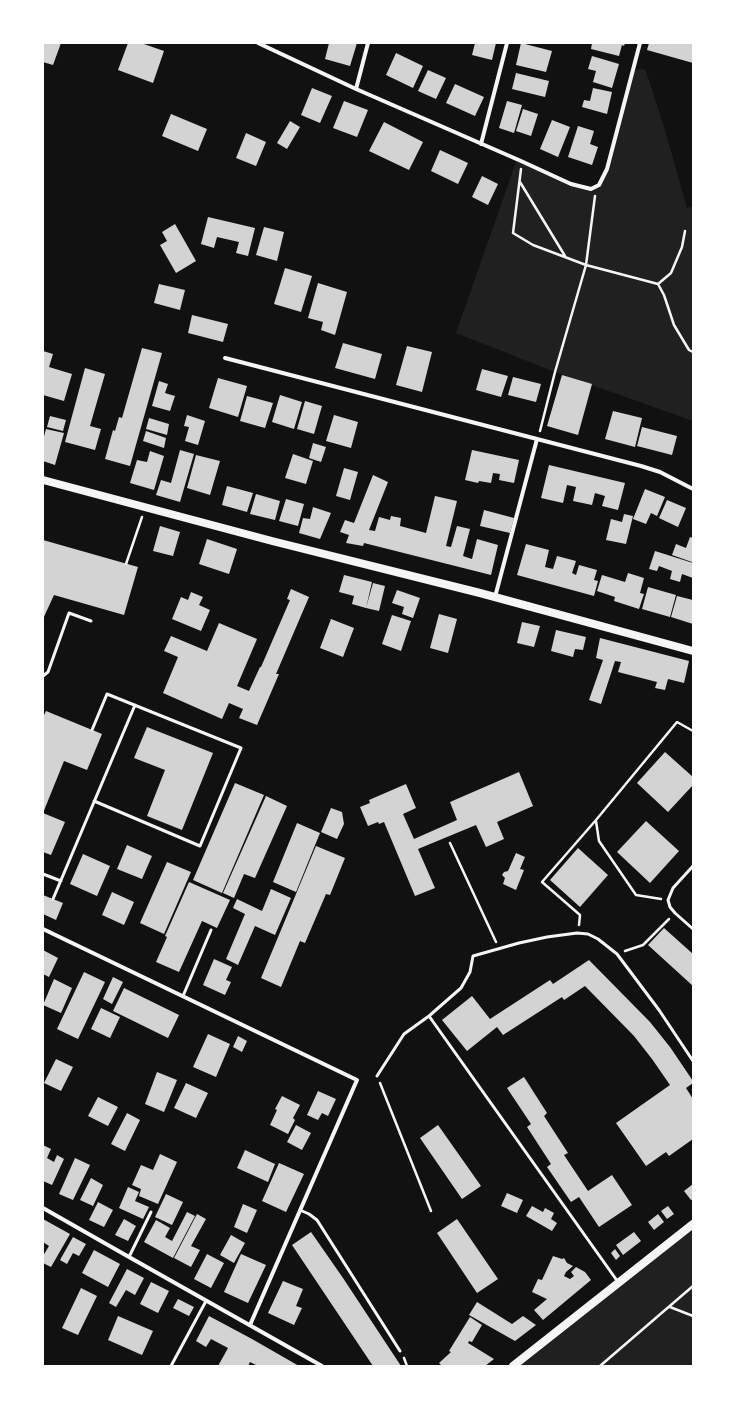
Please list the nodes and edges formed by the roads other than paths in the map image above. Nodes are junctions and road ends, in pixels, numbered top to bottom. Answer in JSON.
{"nodes":[{"id":1,"x":258,"y":43,"type":"edge"},
{"id":2,"x":368,"y":43,"type":"edge"},
{"id":3,"x":507,"y":43,"type":"edge"},
{"id":4,"x":640,"y":43,"type":"edge"},
{"id":5,"x":356,"y":90,"type":"junction"},
{"id":6,"x":481,"y":144,"type":"junction"},
{"id":7,"x":225,"y":358,"type":"dead end"},
{"id":8,"x":538,"y":439,"type":"junction"},
{"id":9,"x":43,"y":480,"type":"edge"},
{"id":10,"x":693,"y":489,"type":"edge"},
{"id":11,"x":494,"y":597,"type":"junction"},
{"id":12,"x":91,"y":621,"type":"dead end"},
{"id":13,"x":693,"y":651,"type":"edge"},
{"id":14,"x":43,"y":676,"type":"edge"},
{"id":15,"x":135,"y":705,"type":"junction"},
{"id":16,"x":92,"y":730,"type":"dead end"},
{"id":17,"x":94,"y":802,"type":"junction"},
{"id":18,"x":693,"y":866,"type":"edge"},
{"id":19,"x":43,"y":874,"type":"edge"},
{"id":20,"x":61,"y":881,"type":"junction"},
{"id":21,"x":53,"y":899,"type":"dead end"},
{"id":22,"x":43,"y":929,"type":"edge"},
{"id":23,"x":693,"y":929,"type":"edge"},
{"id":24,"x":211,"y":930,"type":"dead end"},
{"id":25,"x":182,"y":996,"type":"junction"},
{"id":26,"x":429,"y":1016,"type":"junction"},
{"id":27,"x":693,"y":1061,"type":"edge"},
{"id":28,"x":377,"y":1076,"type":"road end"},
{"id":29,"x":43,"y":1208,"type":"edge"},
{"id":30,"x":300,"y":1210,"type":"junction"},
{"id":31,"x":151,"y":1212,"type":"dead end"},
{"id":32,"x":693,"y":1224,"type":"edge"},
{"id":33,"x":129,"y":1257,"type":"junction"},
{"id":34,"x":618,"y":1282,"type":"junction"},
{"id":35,"x":206,"y":1301,"type":"junction"},
{"id":36,"x":250,"y":1325,"type":"junction"},
{"id":37,"x":400,"y":1351,"type":"dead end"},
{"id":38,"x":317,"y":1365,"type":"edge"},
{"id":39,"x":171,"y":1366,"type":"edge"},
{"id":40,"x":322,"y":1366,"type":"edge"},
{"id":41,"x":513,"y":1366,"type":"edge"}],
"edges":[{"from":1,"to":5,"type":"street"},
{"from":2,"to":5,"type":"street"},
{"from":3,"to":6,"type":"street"},
{"from":4,"to":6,"type":"street"},
{"from":5,"to":6,"type":"street"},
{"from":7,"to":8,"type":"street"},
{"from":8,"to":10,"type":"street"},
{"from":8,"to":11,"type":"street"},
{"from":9,"to":11,"type":"main road"},
{"from":11,"to":13,"type":"main road"},
{"from":12,"to":14,"type":"lane"},
{"from":15,"to":16,"type":"lane"},
{"from":15,"to":17,"type":"lane"},
{"from":15,"to":17,"type":"lane"},
{"from":17,"to":20,"type":"lane"},
{"from":18,"to":23,"type":"lane"},
{"from":19,"to":20,"type":"lane"},
{"from":20,"to":21,"type":"lane"},
{"from":22,"to":25,"type":"street"},
{"from":24,"to":25,"type":"lane"},
{"from":25,"to":30,"type":"street"},
{"from":26,"to":27,"type":"lane"},
{"from":26,"to":28,"type":"lane"},
{"from":26,"to":34,"type":"lane"},
{"from":29,"to":33,"type":"street"},
{"from":30,"to":36,"type":"street"},
{"from":30,"to":37,"type":"lane"},
{"from":31,"to":33,"type":"lane"},
{"from":32,"to":34,"type":"main road"},
{"from":33,"to":35,"type":"street"},
{"from":34,"to":41,"type":"main road"},
{"from":35,"to":36,"type":"street"},
{"from":35,"to":39,"type":"lane"},
{"from":36,"to":38,"type":"street"},
{"from":38,"to":40,"type":"street"}]}
